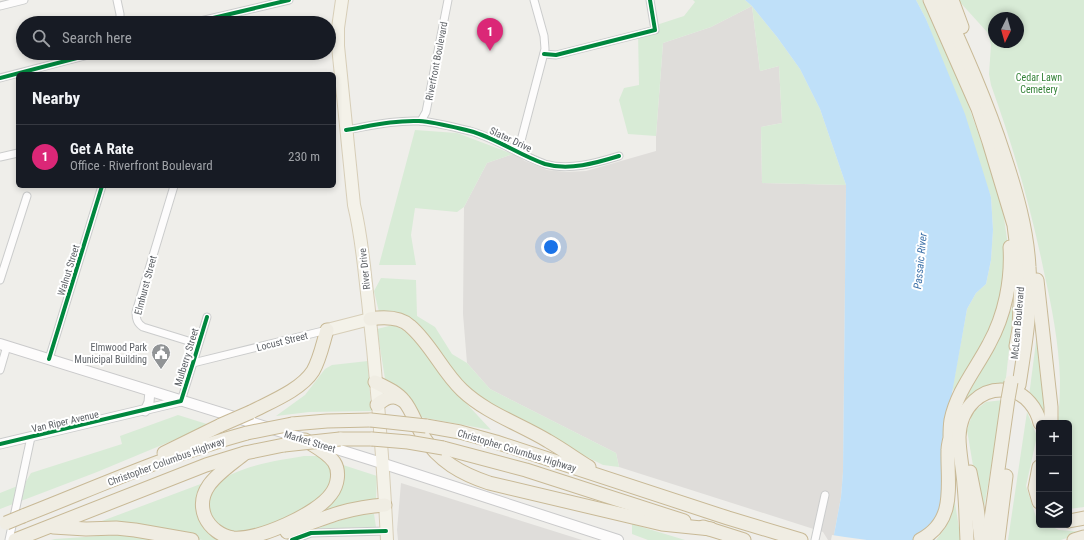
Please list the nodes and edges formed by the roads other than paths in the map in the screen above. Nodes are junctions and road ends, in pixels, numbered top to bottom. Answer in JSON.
{"nodes":[{"id":1,"x":23,"y":0,"type":"edge"},
{"id":2,"x":117,"y":0,"type":"edge"},
{"id":3,"x":289,"y":0,"type":"edge"},
{"id":4,"x":342,"y":0,"type":"edge"},
{"id":5,"x":448,"y":0,"type":"edge"},
{"id":6,"x":534,"y":0,"type":"edge"},
{"id":7,"x":650,"y":0,"type":"edge"},
{"id":8,"x":930,"y":0,"type":"edge"},
{"id":9,"x":941,"y":0,"type":"edge"},
{"id":10,"x":952,"y":0,"type":"edge"},
{"id":11,"x":0,"y":6,"type":"edge"},
{"id":12,"x":120,"y":16,"type":"edge"},
{"id":13,"x":222,"y":16,"type":"edge"},
{"id":14,"x":544,"y":54,"type":"junction"},
{"id":15,"x":69,"y":60,"type":"edge"},
{"id":16,"x":23,"y":72,"type":"edge"},
{"id":17,"x":16,"y":74,"type":"edge"},
{"id":18,"x":0,"y":78,"type":"edge"},
{"id":19,"x":420,"y":121,"type":"junction"},
{"id":20,"x":346,"y":130,"type":"junction"},
{"id":21,"x":997,"y":133,"type":"junction"},
{"id":22,"x":518,"y":152,"type":"junction"},
{"id":23,"x":16,"y":153,"type":"edge"},
{"id":24,"x":619,"y":156,"type":"dead end"},
{"id":25,"x":0,"y":157,"type":"edge"},
{"id":26,"x":999,"y":174,"type":"junction"},
{"id":27,"x":101,"y":188,"type":"edge"},
{"id":28,"x":173,"y":188,"type":"edge"},
{"id":29,"x":27,"y":196,"type":"dead end"},
{"id":30,"x":1017,"y":198,"type":"junction"},
{"id":31,"x":0,"y":280,"type":"edge"},
{"id":32,"x":207,"y":317,"type":"dead end"},
{"id":33,"x":370,"y":319,"type":"junction"},
{"id":34,"x":327,"y":330,"type":"junction"},
{"id":35,"x":198,"y":344,"type":"junction"},
{"id":36,"x":4,"y":345,"type":"edge"},
{"id":37,"x":49,"y":358,"type":"junction"},
{"id":38,"x":193,"y":364,"type":"junction"},
{"id":39,"x":0,"y":370,"type":"edge"},
{"id":40,"x":376,"y":382,"type":"junction"},
{"id":41,"x":1015,"y":383,"type":"junction"},
{"id":42,"x":150,"y":391,"type":"junction"},
{"id":43,"x":181,"y":401,"type":"junction"},
{"id":44,"x":404,"y":401,"type":"junction"},
{"id":45,"x":1012,"y":401,"type":"junction"},
{"id":46,"x":377,"y":405,"type":"junction"},
{"id":47,"x":145,"y":411,"type":"junction"},
{"id":48,"x":1039,"y":420,"type":"edge"},
{"id":49,"x":1051,"y":420,"type":"edge"},
{"id":50,"x":961,"y":427,"type":"junction"},
{"id":51,"x":31,"y":437,"type":"junction"},
{"id":52,"x":305,"y":440,"type":"junction"},
{"id":53,"x":950,"y":440,"type":"junction"},
{"id":54,"x":0,"y":444,"type":"edge"},
{"id":55,"x":245,"y":453,"type":"junction"},
{"id":56,"x":383,"y":464,"type":"junction"},
{"id":57,"x":606,"y":478,"type":"junction"},
{"id":58,"x":98,"y":487,"type":"junction"},
{"id":59,"x":825,"y":495,"type":"dead end"},
{"id":60,"x":385,"y":505,"type":"junction"},
{"id":61,"x":628,"y":509,"type":"junction"},
{"id":62,"x":1084,"y":518,"type":"edge"},
{"id":63,"x":1072,"y":520,"type":"edge"},
{"id":64,"x":1072,"y":521,"type":"edge"},
{"id":65,"x":1084,"y":522,"type":"edge"},
{"id":66,"x":6,"y":525,"type":"edge"},
{"id":67,"x":49,"y":526,"type":"junction"},
{"id":68,"x":967,"y":534,"type":"edge"},
{"id":69,"x":386,"y":535,"type":"edge"},
{"id":70,"x":1084,"y":537,"type":"edge"},
{"id":71,"x":14,"y":539,"type":"edge"},
{"id":72,"x":192,"y":540,"type":"edge"},
{"id":73,"x":267,"y":540,"type":"edge"},
{"id":74,"x":292,"y":540,"type":"edge"},
{"id":75,"x":618,"y":540,"type":"edge"},
{"id":76,"x":744,"y":540,"type":"edge"},
{"id":77,"x":801,"y":540,"type":"edge"},
{"id":78,"x":815,"y":540,"type":"edge"},
{"id":79,"x":920,"y":540,"type":"edge"},
{"id":80,"x":981,"y":540,"type":"edge"},
{"id":81,"x":988,"y":540,"type":"edge"},
{"id":82,"x":998,"y":540,"type":"edge"},
{"id":83,"x":1074,"y":540,"type":"edge"}],
"edges":[{"from":1,"to":11,"type":"street"},
{"from":2,"to":12,"type":"street"},
{"from":3,"to":13,"type":"street"},
{"from":4,"to":20,"type":"main road","name":"River Drive"},
{"from":5,"to":19,"type":"street","name":"Riverfront Boulevard"},
{"from":6,"to":14,"type":"street"},
{"from":7,"to":14,"type":"street"},
{"from":8,"to":26,"type":"highway","name":"McLean Boulevard"},
{"from":9,"to":21,"type":"highway","name":"McLean Boulevard"},
{"from":10,"to":21,"type":"highway"},
{"from":14,"to":22,"type":"street"},
{"from":15,"to":16,"type":"street"},
{"from":17,"to":18,"type":"street"},
{"from":19,"to":20,"type":"street","name":"Slater Drive"},
{"from":19,"to":22,"type":"street","name":"Slater Drive"},
{"from":20,"to":33,"type":"main road","name":"River Drive"},
{"from":21,"to":30,"type":"highway","name":"McLean Boulevard"},
{"from":22,"to":24,"type":"street","name":"Slater Drive"},
{"from":23,"to":25,"type":"street"},
{"from":26,"to":41,"type":"highway","name":"McLean Boulevard"},
{"from":26,"to":53,"type":"highway"},
{"from":27,"to":37,"type":"street","name":"Walnut Street"},
{"from":28,"to":35,"type":"street","name":"Elmhurst Street"},
{"from":29,"to":31,"type":"street"},
{"from":30,"to":41,"type":"highway","name":"McLean Boulevard"},
{"from":30,"to":49,"type":"highway"},
{"from":32,"to":35,"type":"street","name":"Mulberry Street"},
{"from":33,"to":34,"type":"main road","name":"Locust Street"},
{"from":33,"to":40,"type":"main road","name":"River Drive"},
{"from":33,"to":57,"type":"highway"},
{"from":34,"to":38,"type":"street","name":"Locust Street"},
{"from":34,"to":58,"type":"highway","bridge":true},
{"from":35,"to":38,"type":"street","name":"Mulberry Street"},
{"from":36,"to":37,"type":"main road","name":"Market Street"},
{"from":36,"to":39,"type":"street"},
{"from":37,"to":42,"type":"main road","name":"Market Street"},
{"from":38,"to":43,"type":"street","name":"Mulberry Street"},
{"from":40,"to":44,"type":"highway"},
{"from":40,"to":46,"type":"main road","name":"River Drive"},
{"from":41,"to":45,"type":"highway","name":"McLean Boulevard","bridge":true},
{"from":42,"to":43,"type":"main road","name":"Market Street"},
{"from":42,"to":47,"type":"street"},
{"from":43,"to":47,"type":"street","name":"Van Riper Avenue"},
{"from":43,"to":52,"type":"main road","name":"Market Street"},
{"from":44,"to":46,"type":"highway"},
{"from":44,"to":61,"type":"highway"},
{"from":45,"to":81,"type":"highway","name":"McLean Boulevard"},
{"from":45,"to":82,"type":"highway","name":"McLean Boulevard"},
{"from":46,"to":56,"type":"main road","name":"River Drive"},
{"from":47,"to":51,"type":"street","name":"Van Riper Avenue"},
{"from":48,"to":50,"type":"highway"},
{"from":50,"to":68,"type":"highway"},
{"from":50,"to":80,"type":"highway"},
{"from":51,"to":54,"type":"street","name":"Van Riper Avenue"},
{"from":51,"to":66,"type":"street"},
{"from":52,"to":55,"type":"highway"},
{"from":52,"to":56,"type":"main road","name":"Market Street"},
{"from":53,"to":68,"type":"highway"},
{"from":53,"to":79,"type":"highway"},
{"from":55,"to":61,"type":"highway","name":"Christopher Columbus Highway","bridge":true},
{"from":55,"to":67,"type":"highway","name":"Christopher Columbus Highway"},
{"from":56,"to":60,"type":"main road","name":"River Drive"},
{"from":56,"to":75,"type":"main road","name":"Market Street"},
{"from":57,"to":58,"type":"highway","name":"Christopher Columbus Highway","bridge":true},
{"from":57,"to":77,"type":"highway","name":"Christopher Columbus Highway"},
{"from":58,"to":66,"type":"highway","name":"Christopher Columbus Highway","bridge":true},
{"from":59,"to":78,"type":"street"},
{"from":60,"to":69,"type":"main road","name":"River Drive"},
{"from":60,"to":73,"type":"highway"},
{"from":61,"to":76,"type":"highway","name":"Christopher Columbus Highway"},
{"from":62,"to":63,"type":"highway"},
{"from":64,"to":65,"type":"highway"},
{"from":66,"to":71,"type":"street"},
{"from":67,"to":71,"type":"highway","name":"Christopher Columbus Highway"},
{"from":67,"to":72,"type":"highway"},
{"from":69,"to":74,"type":"street"},
{"from":70,"to":83,"type":"highway"}]}
